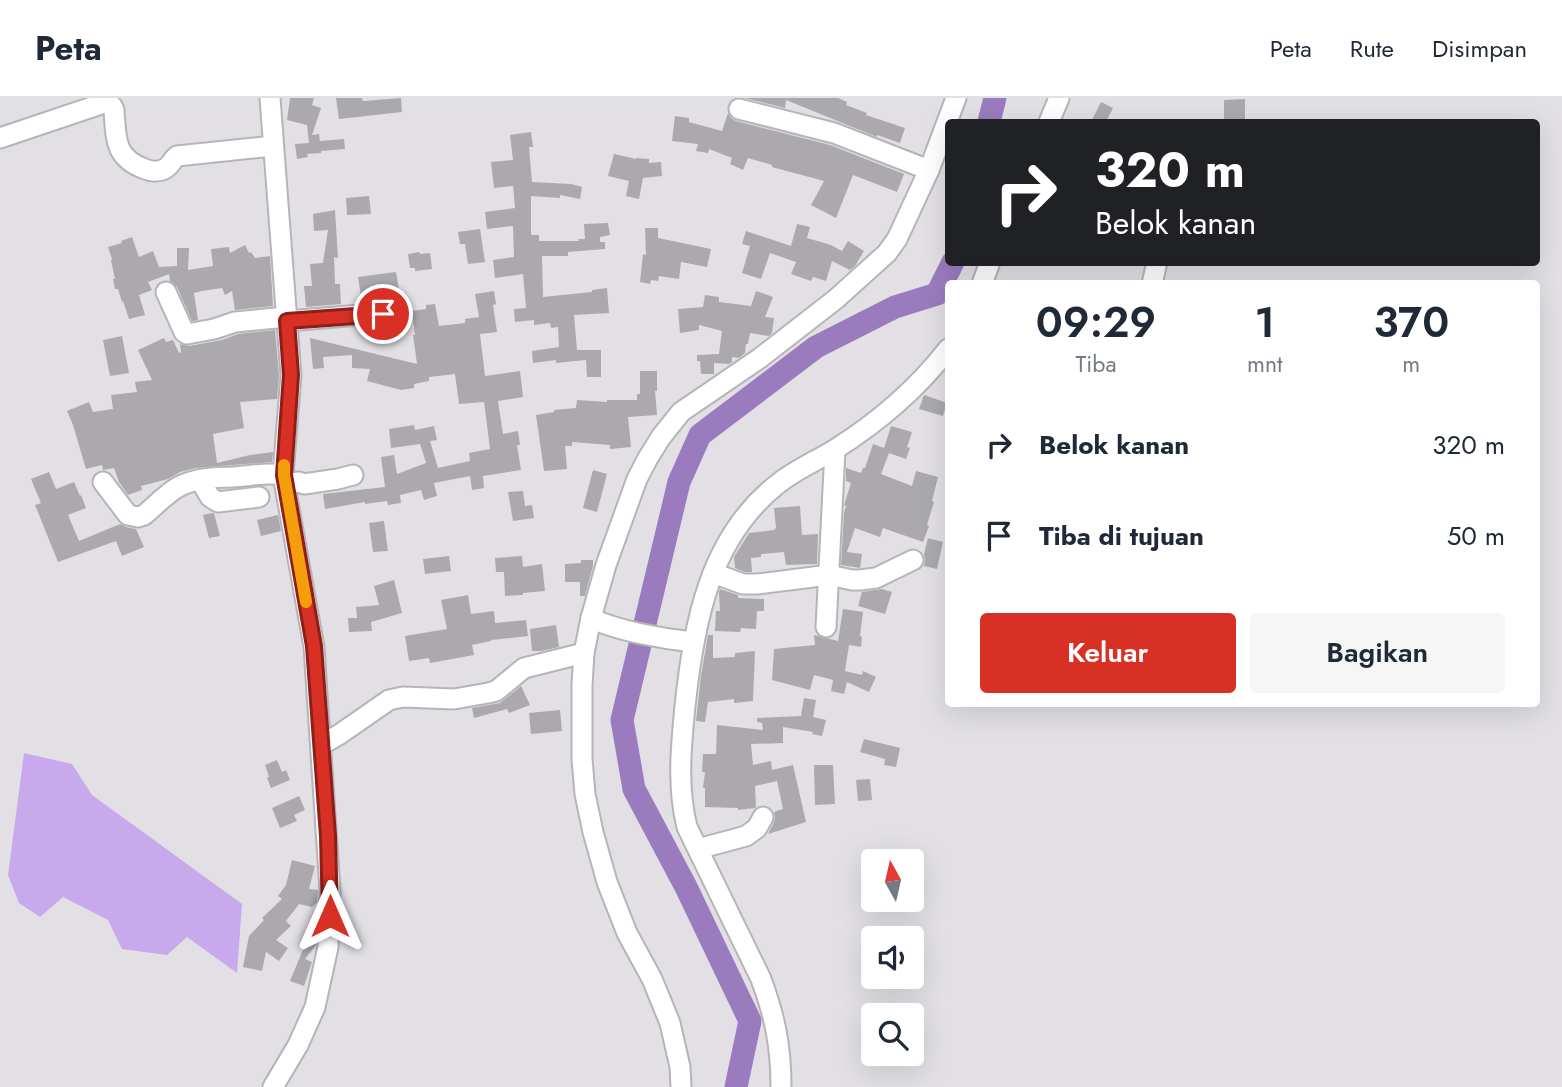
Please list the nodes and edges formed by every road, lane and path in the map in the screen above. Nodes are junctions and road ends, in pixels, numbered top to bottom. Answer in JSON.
{"nodes":[{"id":1,"x":270,"y":98,"type":"edge"},
{"id":2,"x":957,"y":98,"type":"edge"},
{"id":3,"x":1059,"y":98,"type":"edge"},
{"id":4,"x":739,"y":109,"type":"dead end"},
{"id":5,"x":949,"y":119,"type":"edge"},
{"id":6,"x":1050,"y":119,"type":"edge"},
{"id":7,"x":945,"y":129,"type":"edge"},
{"id":8,"x":0,"y":138,"type":"edge"},
{"id":9,"x":273,"y":146,"type":"junction"},
{"id":10,"x":929,"y":170,"type":"junction"},
{"id":11,"x":166,"y":292,"type":"dead end"},
{"id":12,"x":397,"y":312,"type":"dead end"},
{"id":13,"x":287,"y":319,"type":"junction"},
{"id":14,"x":945,"y":353,"type":"edge"},
{"id":15,"x":835,"y":450,"type":"junction"},
{"id":16,"x":353,"y":475,"type":"dead end"},
{"id":17,"x":200,"y":480,"type":"junction"},
{"id":18,"x":289,"y":481,"type":"junction"},
{"id":19,"x":103,"y":482,"type":"dead end"},
{"id":20,"x":259,"y":497,"type":"dead end"},
{"id":21,"x":913,"y":561,"type":"dead end"},
{"id":22,"x":713,"y":573,"type":"junction"},
{"id":23,"x":829,"y":575,"type":"junction"},
{"id":24,"x":597,"y":621,"type":"junction"},
{"id":25,"x":826,"y":627,"type":"dead end"},
{"id":26,"x":693,"y":642,"type":"junction"},
{"id":27,"x":584,"y":653,"type":"junction"},
{"id":28,"x":330,"y":740,"type":"junction"},
{"id":29,"x":764,"y":817,"type":"dead end"},
{"id":30,"x":698,"y":849,"type":"junction"},
{"id":31,"x":273,"y":1087,"type":"edge"},
{"id":32,"x":681,"y":1087,"type":"edge"},
{"id":33,"x":782,"y":1087,"type":"edge"}],
"edges":[{"from":1,"to":9,"type":"street"},
{"from":2,"to":5,"type":"street"},
{"from":3,"to":6,"type":"street"},
{"from":4,"to":10,"type":"street"},
{"from":7,"to":10,"type":"street"},
{"from":8,"to":9,"type":"street"},
{"from":9,"to":13,"type":"street"},
{"from":10,"to":24,"type":"street"},
{"from":11,"to":13,"type":"street"},
{"from":12,"to":13,"type":"street"},
{"from":13,"to":18,"type":"street"},
{"from":14,"to":15,"type":"street"},
{"from":15,"to":22,"type":"street"},
{"from":15,"to":23,"type":"street"},
{"from":16,"to":18,"type":"street"},
{"from":17,"to":18,"type":"street"},
{"from":17,"to":19,"type":"street"},
{"from":17,"to":20,"type":"street"},
{"from":18,"to":28,"type":"street"},
{"from":21,"to":23,"type":"street"},
{"from":22,"to":23,"type":"street"},
{"from":22,"to":26,"type":"street"},
{"from":23,"to":25,"type":"street"},
{"from":24,"to":26,"type":"street"},
{"from":24,"to":27,"type":"street"},
{"from":26,"to":30,"type":"street"},
{"from":27,"to":28,"type":"street"},
{"from":27,"to":32,"type":"street"},
{"from":28,"to":31,"type":"street"},
{"from":29,"to":30,"type":"street"},
{"from":30,"to":33,"type":"street"}]}
